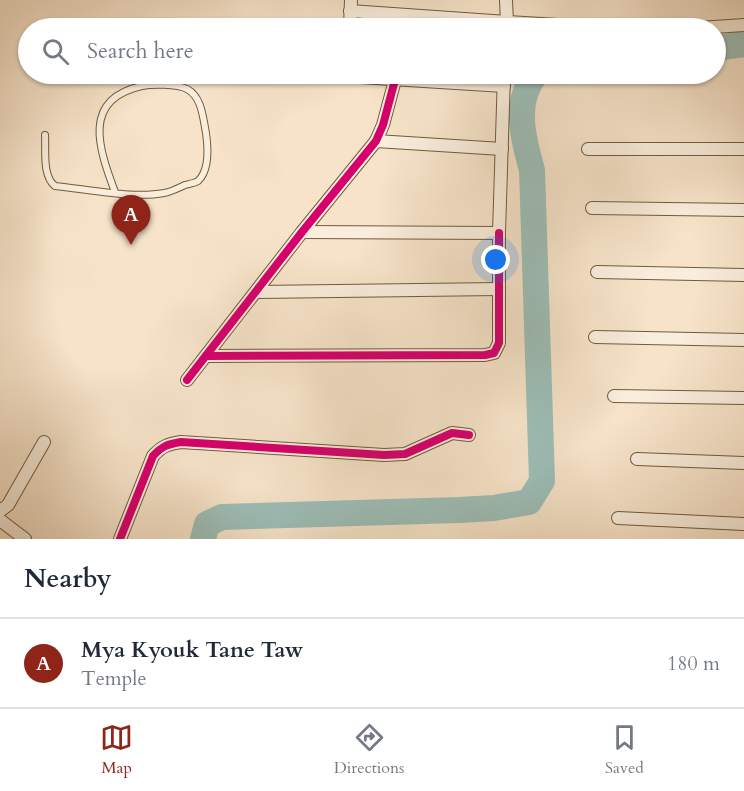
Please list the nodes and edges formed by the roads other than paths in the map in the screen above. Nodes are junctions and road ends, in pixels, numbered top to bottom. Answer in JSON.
{"nodes":[{"id":1,"x":506,"y":0,"type":"edge"},
{"id":2,"x":350,"y":5,"type":"edge"},
{"id":3,"x":451,"y":18,"type":"edge"},
{"id":4,"x":506,"y":18,"type":"edge"},
{"id":5,"x":744,"y":24,"type":"edge"},
{"id":6,"x":726,"y":26,"type":"edge"},
{"id":7,"x":394,"y":84,"type":"edge"},
{"id":8,"x":504,"y":84,"type":"edge"},
{"id":9,"x":45,"y":135,"type":"dead end"},
{"id":10,"x":376,"y":141,"type":"junction"},
{"id":11,"x":502,"y":148,"type":"junction"},
{"id":12,"x":588,"y":149,"type":"dead end"},
{"id":13,"x":744,"y":149,"type":"edge"},
{"id":14,"x":115,"y":192,"type":"junction"},
{"id":15,"x":592,"y":208,"type":"dead end"},
{"id":16,"x":744,"y":210,"type":"edge"},
{"id":17,"x":302,"y":232,"type":"junction"},
{"id":18,"x":499,"y":233,"type":"junction"},
{"id":19,"x":597,"y":272,"type":"dead end"},
{"id":20,"x":744,"y":274,"type":"edge"},
{"id":21,"x":499,"y":289,"type":"junction"},
{"id":22,"x":256,"y":292,"type":"junction"},
{"id":23,"x":595,"y":337,"type":"dead end"},
{"id":24,"x":744,"y":340,"type":"edge"},
{"id":25,"x":206,"y":356,"type":"junction"},
{"id":26,"x":187,"y":380,"type":"dead end"},
{"id":27,"x":614,"y":396,"type":"dead end"},
{"id":28,"x":744,"y":398,"type":"edge"},
{"id":29,"x":469,"y":435,"type":"dead end"},
{"id":30,"x":44,"y":442,"type":"dead end"},
{"id":31,"x":637,"y":459,"type":"dead end"},
{"id":32,"x":744,"y":463,"type":"edge"},
{"id":33,"x":0,"y":511,"type":"edge"},
{"id":34,"x":618,"y":518,"type":"dead end"},
{"id":35,"x":0,"y":520,"type":"edge"},
{"id":36,"x":744,"y":524,"type":"edge"},
{"id":37,"x":25,"y":539,"type":"edge"},
{"id":38,"x":120,"y":539,"type":"edge"}],
"edges":[{"from":1,"to":4,"type":"street"},
{"from":2,"to":3,"type":"street"},
{"from":5,"to":6,"type":"street"},
{"from":7,"to":10,"type":"street"},
{"from":8,"to":11,"type":"street"},
{"from":9,"to":14,"type":"lane"},
{"from":10,"to":11,"type":"street"},
{"from":10,"to":17,"type":"street"},
{"from":11,"to":18,"type":"street"},
{"from":12,"to":13,"type":"street"},
{"from":14,"to":14,"type":"lane"},
{"from":15,"to":16,"type":"street"},
{"from":17,"to":18,"type":"street"},
{"from":17,"to":22,"type":"street"},
{"from":18,"to":21,"type":"street"},
{"from":19,"to":20,"type":"street"},
{"from":21,"to":22,"type":"street"},
{"from":21,"to":25,"type":"street"},
{"from":22,"to":25,"type":"street"},
{"from":23,"to":24,"type":"street"},
{"from":25,"to":26,"type":"street"},
{"from":27,"to":28,"type":"street"},
{"from":29,"to":38,"type":"street"},
{"from":30,"to":33,"type":"street"},
{"from":31,"to":32,"type":"street"},
{"from":34,"to":36,"type":"street"},
{"from":35,"to":37,"type":"street"}]}
